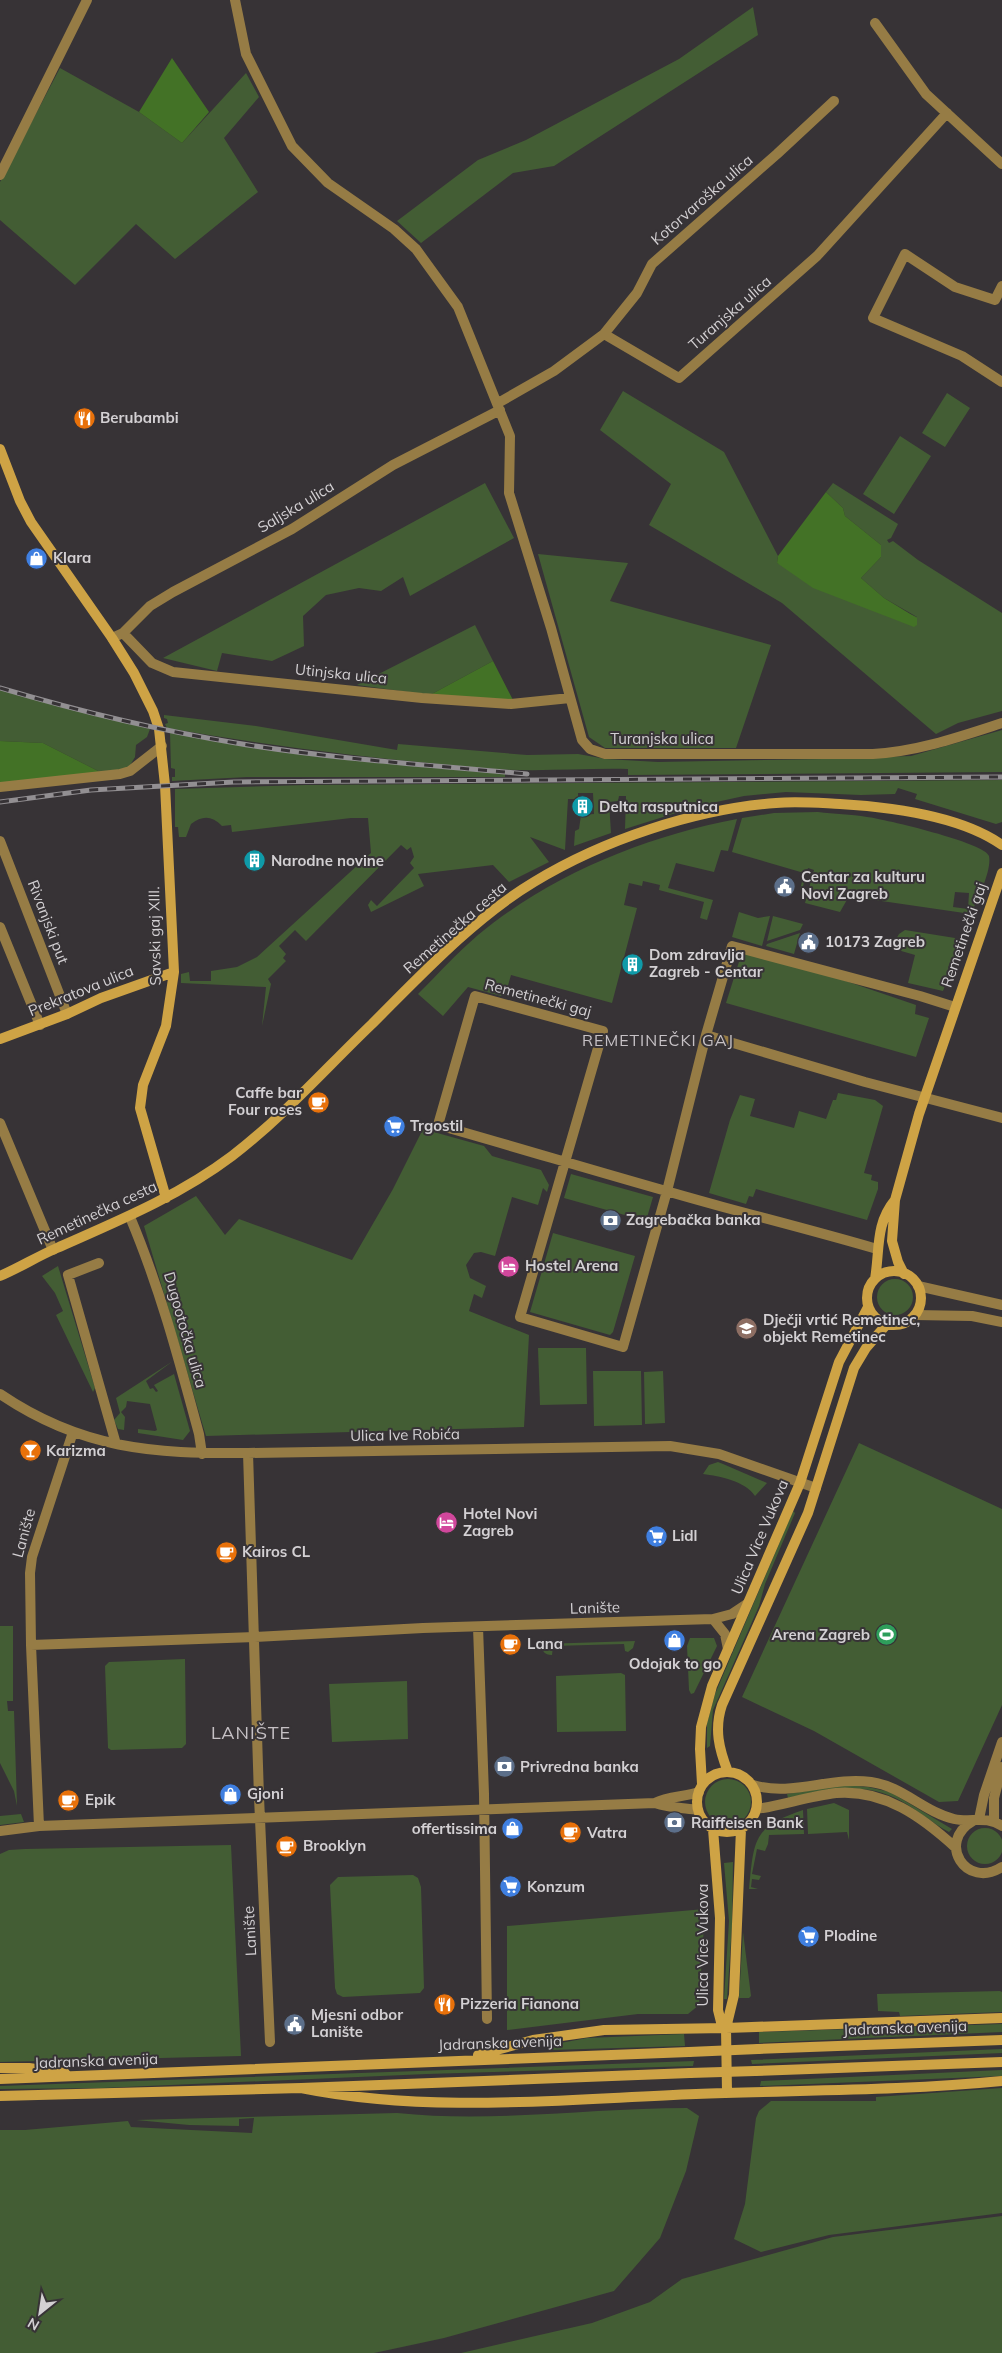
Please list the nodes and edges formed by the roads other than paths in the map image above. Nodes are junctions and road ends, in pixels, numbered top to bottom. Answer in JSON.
{"nodes":[{"id":1,"x":87,"y":0,"type":"edge"},
{"id":2,"x":235,"y":0,"type":"edge"},
{"id":3,"x":875,"y":23,"type":"dead end"},
{"id":4,"x":834,"y":101,"type":"dead end"},
{"id":5,"x":946,"y":114,"type":"junction"},
{"id":6,"x":1002,"y":164,"type":"edge"},
{"id":7,"x":0,"y":175,"type":"edge"},
{"id":8,"x":1002,"y":286,"type":"edge"},
{"id":9,"x":999,"y":301,"type":"edge"},
{"id":10,"x":604,"y":334,"type":"junction"},
{"id":11,"x":1002,"y":382,"type":"edge"},
{"id":12,"x":499,"y":407,"type":"junction"},
{"id":13,"x":0,"y":448,"type":"edge"},
{"id":14,"x":123,"y":633,"type":"junction"},
{"id":15,"x":112,"y":638,"type":"junction"},
{"id":16,"x":570,"y":698,"type":"junction"},
{"id":17,"x":1002,"y":723,"type":"edge"},
{"id":18,"x":162,"y":746,"type":"junction"},
{"id":19,"x":0,"y":787,"type":"edge"},
{"id":20,"x":0,"y":841,"type":"edge"},
{"id":21,"x":1002,"y":845,"type":"edge"},
{"id":22,"x":1002,"y":873,"type":"edge"},
{"id":23,"x":1002,"y":890,"type":"edge"},
{"id":24,"x":991,"y":902,"type":"junction"},
{"id":25,"x":0,"y":927,"type":"edge"},
{"id":26,"x":174,"y":972,"type":"junction"},
{"id":27,"x":955,"y":1007,"type":"junction"},
{"id":28,"x":67,"y":1014,"type":"junction"},
{"id":29,"x":40,"y":1024,"type":"junction"},
{"id":30,"x":706,"y":1035,"type":"junction"},
{"id":31,"x":0,"y":1039,"type":"edge"},
{"id":32,"x":925,"y":1096,"type":"junction"},
{"id":33,"x":1002,"y":1118,"type":"edge"},
{"id":34,"x":0,"y":1124,"type":"edge"},
{"id":35,"x":564,"y":1161,"type":"junction"},
{"id":36,"x":668,"y":1191,"type":"junction"},
{"id":37,"x":166,"y":1198,"type":"junction"},
{"id":38,"x":895,"y":1200,"type":"junction"},
{"id":39,"x":130,"y":1217,"type":"junction"},
{"id":40,"x":878,"y":1249,"type":"junction"},
{"id":41,"x":53,"y":1250,"type":"junction"},
{"id":42,"x":99,"y":1263,"type":"dead end"},
{"id":43,"x":904,"y":1274,"type":"junction"},
{"id":44,"x":0,"y":1276,"type":"edge"},
{"id":45,"x":875,"y":1279,"type":"junction"},
{"id":46,"x":918,"y":1286,"type":"junction"},
{"id":47,"x":1002,"y":1305,"type":"edge"},
{"id":48,"x":868,"y":1308,"type":"junction"},
{"id":49,"x":915,"y":1315,"type":"junction"},
{"id":50,"x":1002,"y":1322,"type":"edge"},
{"id":51,"x":887,"y":1324,"type":"junction"},
{"id":52,"x":0,"y":1394,"type":"edge"},
{"id":53,"x":73,"y":1432,"type":"junction"},
{"id":54,"x":116,"y":1444,"type":"junction"},
{"id":55,"x":248,"y":1453,"type":"junction"},
{"id":56,"x":202,"y":1454,"type":"junction"},
{"id":57,"x":800,"y":1483,"type":"junction"},
{"id":58,"x":816,"y":1488,"type":"junction"},
{"id":59,"x":747,"y":1604,"type":"junction"},
{"id":60,"x":714,"y":1619,"type":"junction"},
{"id":61,"x":478,"y":1627,"type":"junction"},
{"id":62,"x":254,"y":1637,"type":"junction"},
{"id":63,"x":31,"y":1645,"type":"junction"},
{"id":64,"x":728,"y":1649,"type":"junction"},
{"id":65,"x":1002,"y":1742,"type":"edge"},
{"id":66,"x":1002,"y":1767,"type":"edge"},
{"id":67,"x":728,"y":1772,"type":"junction"},
{"id":68,"x":753,"y":1785,"type":"junction"},
{"id":69,"x":700,"y":1788,"type":"junction"},
{"id":70,"x":655,"y":1803,"type":"junction"},
{"id":71,"x":484,"y":1809,"type":"junction"},
{"id":72,"x":757,"y":1809,"type":"junction"},
{"id":73,"x":698,"y":1810,"type":"junction"},
{"id":74,"x":260,"y":1818,"type":"junction"},
{"id":75,"x":976,"y":1820,"type":"junction"},
{"id":76,"x":998,"y":1823,"type":"edge"},
{"id":77,"x":39,"y":1826,"type":"junction"},
{"id":78,"x":713,"y":1829,"type":"junction"},
{"id":79,"x":741,"y":1829,"type":"junction"},
{"id":80,"x":0,"y":1831,"type":"edge"},
{"id":81,"x":956,"y":1848,"type":"junction"},
{"id":82,"x":1000,"y":1872,"type":"edge"},
{"id":83,"x":1002,"y":2018,"type":"edge"},
{"id":84,"x":486,"y":2020,"type":"dead end"},
{"id":85,"x":726,"y":2028,"type":"junction"},
{"id":86,"x":1002,"y":2040,"type":"edge"},
{"id":87,"x":270,"y":2042,"type":"dead end"},
{"id":88,"x":460,"y":2060,"type":"junction"},
{"id":89,"x":1002,"y":2062,"type":"edge"},
{"id":90,"x":0,"y":2068,"type":"edge"},
{"id":91,"x":78,"y":2077,"type":"junction"},
{"id":92,"x":0,"y":2079,"type":"edge"},
{"id":93,"x":1002,"y":2081,"type":"edge"},
{"id":94,"x":301,"y":2088,"type":"junction"},
{"id":95,"x":727,"y":2092,"type":"junction"},
{"id":96,"x":0,"y":2096,"type":"edge"}],
"edges":[{"from":1,"to":7,"type":"street"},
{"from":2,"to":12,"type":"street","name":"Turanjska ulica"},
{"from":3,"to":5,"type":"street"},
{"from":4,"to":10,"type":"street","name":"Kotorvaroška ulica"},
{"from":5,"to":6,"type":"street"},
{"from":5,"to":10,"type":"street","name":"Turanjska ulica"},
{"from":8,"to":9,"type":"street"},
{"from":9,"to":11,"type":"street"},
{"from":10,"to":12,"type":"street"},
{"from":12,"to":14,"type":"street","name":"Saljska ulica"},
{"from":12,"to":16,"type":"street","name":"Turanjska ulica"},
{"from":13,"to":15,"type":"main road"},
{"from":14,"to":15,"type":"street","name":"Saljska ulica"},
{"from":14,"to":16,"type":"street","name":"Utinjska ulica"},
{"from":15,"to":18,"type":"main road"},
{"from":16,"to":17,"type":"street","name":"Turanjska ulica"},
{"from":18,"to":19,"type":"street"},
{"from":18,"to":26,"type":"main road","name":"Savski gaj XIII."},
{"from":20,"to":28,"type":"street","name":"Rivanjski put"},
{"from":21,"to":37,"type":"main road","name":"Remetinečka cesta"},
{"from":22,"to":24,"type":"main road","name":"Remetinečki gaj"},
{"from":23,"to":24,"type":"main road"},
{"from":24,"to":27,"type":"main road","name":"Remetinečki gaj"},
{"from":25,"to":29,"type":"street"},
{"from":26,"to":28,"type":"main road","name":"Prekratova ulica"},
{"from":26,"to":37,"type":"main road","name":"Savski gaj XIII."},
{"from":27,"to":30,"type":"street","name":"Remetinečki gaj"},
{"from":27,"to":32,"type":"main road","name":"Remetinečki gaj"},
{"from":28,"to":29,"type":"main road","name":"Prekratova ulica"},
{"from":29,"to":31,"type":"main road","name":"Prekratova ulica"},
{"from":30,"to":32,"type":"street"},
{"from":30,"to":36,"type":"street","name":"Remetinečki gaj"},
{"from":32,"to":33,"type":"street"},
{"from":32,"to":38,"type":"main road","name":"Remetinečki gaj"},
{"from":34,"to":41,"type":"street"},
{"from":35,"to":35,"type":"street","name":"Remetinečki gaj"},
{"from":35,"to":36,"type":"street","name":"Remetinečki gaj"},
{"from":35,"to":36,"type":"street","name":"Remetinečki gaj"},
{"from":36,"to":40,"type":"street","name":"Remetinečki gaj"},
{"from":37,"to":39,"type":"main road","name":"Remetinečka cesta"},
{"from":38,"to":40,"type":"main road","name":"Remetinečki gaj"},
{"from":38,"to":43,"type":"main road","name":"Remetinečki gaj"},
{"from":39,"to":41,"type":"main road","name":"Remetinečka cesta"},
{"from":39,"to":56,"type":"street","name":"Dugootočka ulica"},
{"from":40,"to":45,"type":"main road","name":"Remetinečki gaj"},
{"from":41,"to":44,"type":"main road","name":"Remetinečka cesta"},
{"from":42,"to":54,"type":"street"},
{"from":43,"to":45,"type":"main road"},
{"from":43,"to":46,"type":"main road"},
{"from":45,"to":48,"type":"main road"},
{"from":46,"to":47,"type":"street"},
{"from":46,"to":49,"type":"main road"},
{"from":48,"to":51,"type":"main road"},
{"from":48,"to":57,"type":"main road","name":"Ulica Vice Vukova"},
{"from":49,"to":50,"type":"street"},
{"from":49,"to":51,"type":"main road"},
{"from":51,"to":58,"type":"main road"},
{"from":52,"to":53,"type":"street","name":"Ulica Ive Robića"},
{"from":53,"to":54,"type":"street","name":"Ulica Ive Robića"},
{"from":53,"to":63,"type":"street","name":"Lanište"},
{"from":54,"to":56,"type":"street","name":"Ulica Ive Robića"},
{"from":55,"to":56,"type":"street","name":"Ulica Ive Robića"},
{"from":55,"to":57,"type":"street","name":"Ulica Ive Robića"},
{"from":55,"to":62,"type":"street","name":"Lanište"},
{"from":57,"to":58,"type":"street","name":"Ulica Ive Robića"},
{"from":57,"to":59,"type":"main road","name":"Ulica Vice Vukova"},
{"from":58,"to":67,"type":"main road"},
{"from":59,"to":60,"type":"street","name":"Lanište"},
{"from":59,"to":64,"type":"main road","name":"Ulica Vice Vukova"},
{"from":60,"to":61,"type":"street","name":"Lanište"},
{"from":60,"to":64,"type":"street"},
{"from":61,"to":62,"type":"street","name":"Lanište"},
{"from":61,"to":71,"type":"street"},
{"from":62,"to":63,"type":"street","name":"Lanište"},
{"from":62,"to":74,"type":"street","name":"Lanište"},
{"from":63,"to":77,"type":"street","name":"Lanište"},
{"from":64,"to":69,"type":"main road","name":"Ulica Vice Vukova"},
{"from":65,"to":75,"type":"street"},
{"from":66,"to":76,"type":"street"},
{"from":67,"to":68,"type":"main road"},
{"from":67,"to":69,"type":"main road"},
{"from":68,"to":72,"type":"main road"},
{"from":68,"to":75,"type":"street"},
{"from":69,"to":70,"type":"street"},
{"from":69,"to":73,"type":"main road"},
{"from":70,"to":71,"type":"street"},
{"from":70,"to":73,"type":"street"},
{"from":71,"to":74,"type":"street"},
{"from":71,"to":84,"type":"street"},
{"from":72,"to":79,"type":"main road"},
{"from":72,"to":81,"type":"street"},
{"from":73,"to":78,"type":"main road"},
{"from":74,"to":77,"type":"street"},
{"from":74,"to":87,"type":"street","name":"Lanište"},
{"from":75,"to":76,"type":"street"},
{"from":75,"to":81,"type":"street"},
{"from":77,"to":80,"type":"street"},
{"from":78,"to":79,"type":"main road"},
{"from":78,"to":85,"type":"main road","name":"Ulica Vice Vukova"},
{"from":79,"to":85,"type":"main road","name":"Ulica Vice Vukova"},
{"from":81,"to":82,"type":"street"},
{"from":83,"to":85,"type":"main road"},
{"from":85,"to":88,"type":"main road"},
{"from":85,"to":95,"type":"main road","name":"Ulica Vice Vukova"},
{"from":86,"to":88,"type":"main road","name":"Jadranska avenija","bridge":true},
{"from":88,"to":91,"type":"main road","name":"Jadranska avenija"},
{"from":89,"to":94,"type":"main road","bridge":true},
{"from":90,"to":91,"type":"main road"},
{"from":91,"to":92,"type":"main road","name":"Jadranska avenija"},
{"from":93,"to":95,"type":"main road"},
{"from":94,"to":95,"type":"main road"},
{"from":94,"to":96,"type":"main road"}]}
